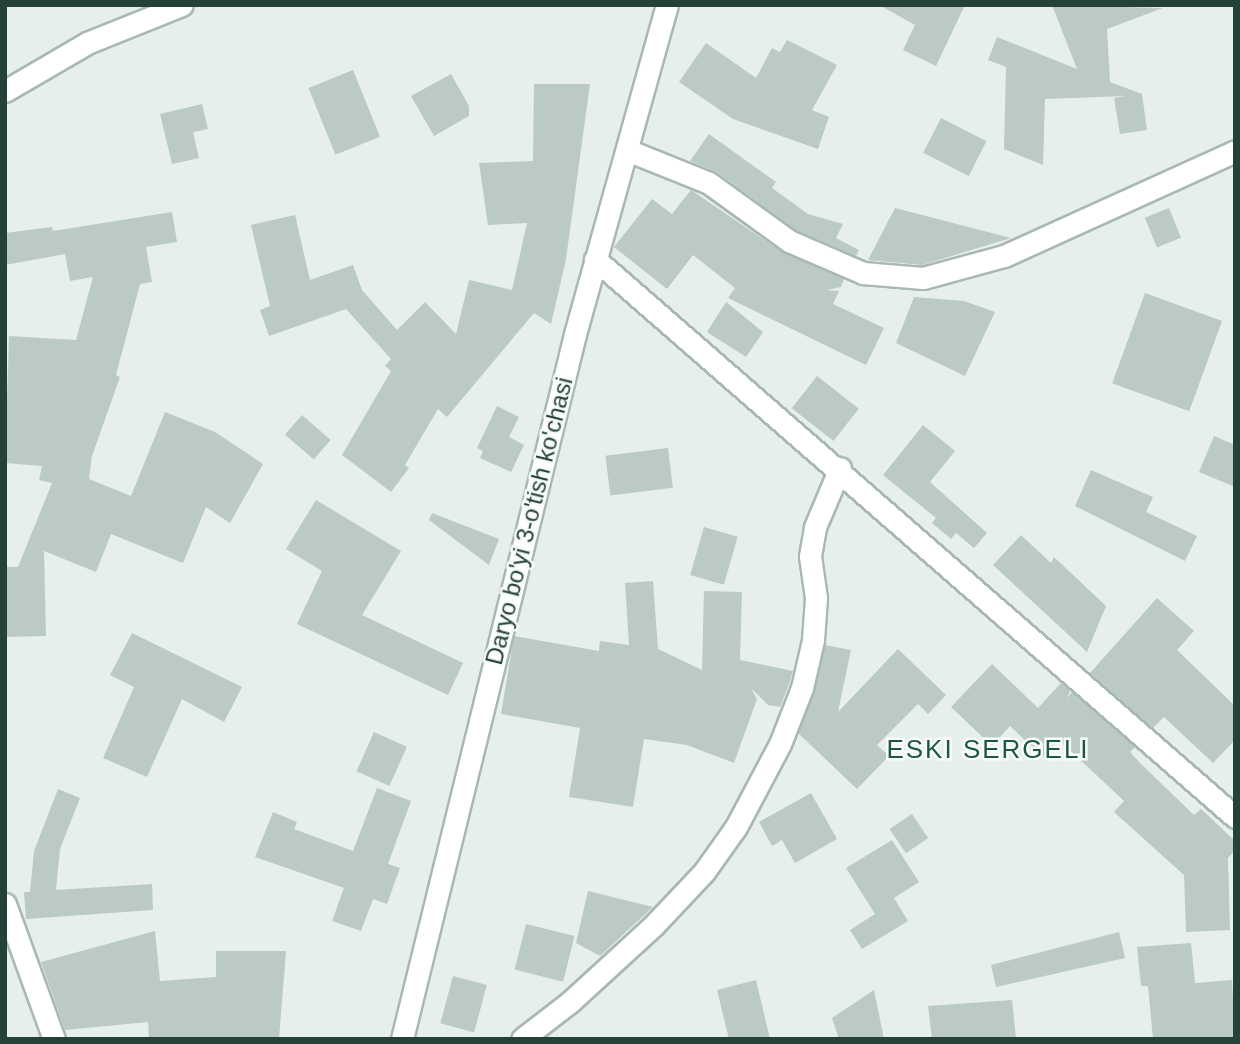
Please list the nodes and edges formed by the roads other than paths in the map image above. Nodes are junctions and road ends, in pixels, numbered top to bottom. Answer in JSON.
{"nodes":[{"id":1,"x":182,"y":5,"type":"edge"},
{"id":2,"x":667,"y":5,"type":"edge"},
{"id":3,"x":5,"y":92,"type":"edge"},
{"id":4,"x":627,"y":150,"type":"junction"},
{"id":5,"x":1235,"y":151,"type":"edge"},
{"id":6,"x":595,"y":259,"type":"junction"},
{"id":7,"x":840,"y":468,"type":"junction"},
{"id":8,"x":1235,"y":817,"type":"edge"},
{"id":9,"x":5,"y":904,"type":"edge"},
{"id":10,"x":54,"y":1039,"type":"edge"},
{"id":11,"x":402,"y":1039,"type":"edge"},
{"id":12,"x":522,"y":1039,"type":"edge"}],
"edges":[{"from":1,"to":3,"type":"street"},
{"from":2,"to":4,"type":"street","name":"Daryo bo'yi 3-o'tish ko'chasi"},
{"from":4,"to":5,"type":"street"},
{"from":4,"to":6,"type":"street","name":"Daryo bo'yi 3-o'tish ko'chasi"},
{"from":6,"to":7,"type":"street"},
{"from":6,"to":11,"type":"street","name":"Daryo bo'yi 3-o'tish ko'chasi"},
{"from":7,"to":8,"type":"street"},
{"from":7,"to":12,"type":"street"},
{"from":9,"to":10,"type":"street"}]}
